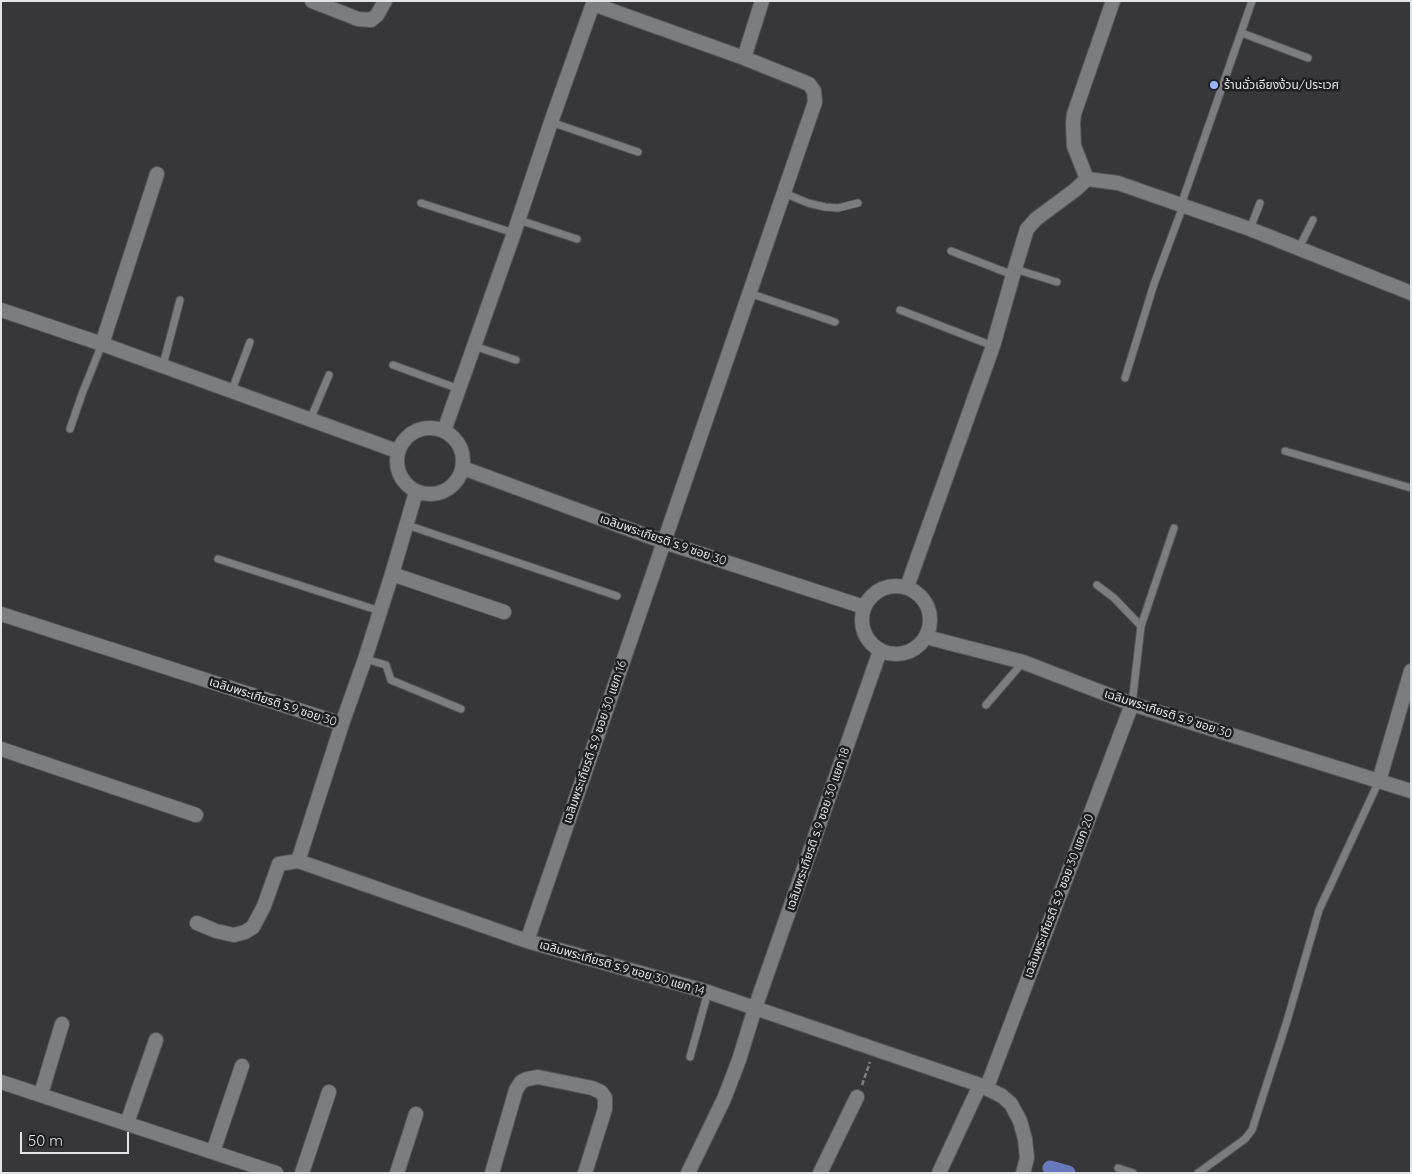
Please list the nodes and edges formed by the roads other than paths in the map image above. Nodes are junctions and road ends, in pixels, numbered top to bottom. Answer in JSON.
{"nodes":[{"id":1,"x":312,"y":1,"type":"edge"},
{"id":2,"x":384,"y":1,"type":"edge"},
{"id":3,"x":762,"y":1,"type":"edge"},
{"id":4,"x":1113,"y":1,"type":"edge"},
{"id":5,"x":1252,"y":1,"type":"edge"},
{"id":6,"x":593,"y":3,"type":"edge"},
{"id":7,"x":1242,"y":32,"type":"junction"},
{"id":8,"x":744,"y":58,"type":"junction"},
{"id":9,"x":1308,"y":58,"type":"dead end"},
{"id":10,"x":551,"y":122,"type":"junction"},
{"id":11,"x":638,"y":152,"type":"dead end"},
{"id":12,"x":157,"y":174,"type":"dead end"},
{"id":13,"x":1087,"y":179,"type":"junction"},
{"id":14,"x":784,"y":193,"type":"junction"},
{"id":15,"x":421,"y":203,"type":"dead end"},
{"id":16,"x":858,"y":203,"type":"dead end"},
{"id":17,"x":1260,"y":203,"type":"dead end"},
{"id":18,"x":1182,"y":205,"type":"junction"},
{"id":19,"x":519,"y":220,"type":"junction"},
{"id":20,"x":1313,"y":220,"type":"dead end"},
{"id":21,"x":1250,"y":229,"type":"junction"},
{"id":22,"x":514,"y":233,"type":"junction"},
{"id":23,"x":577,"y":239,"type":"dead end"},
{"id":24,"x":1299,"y":248,"type":"junction"},
{"id":25,"x":951,"y":251,"type":"dead end"},
{"id":26,"x":1014,"y":272,"type":"junction"},
{"id":27,"x":1058,"y":282,"type":"dead end"},
{"id":28,"x":749,"y":293,"type":"junction"},
{"id":29,"x":1411,"y":293,"type":"edge"},
{"id":30,"x":180,"y":300,"type":"dead end"},
{"id":31,"x":1,"y":310,"type":"edge"},
{"id":32,"x":900,"y":310,"type":"dead end"},
{"id":33,"x":836,"y":322,"type":"dead end"},
{"id":34,"x":250,"y":342,"type":"dead end"},
{"id":35,"x":102,"y":344,"type":"junction"},
{"id":36,"x":474,"y":346,"type":"junction"},
{"id":37,"x":993,"y":346,"type":"junction"},
{"id":38,"x":516,"y":360,"type":"dead end"},
{"id":39,"x":393,"y":365,"type":"dead end"},
{"id":40,"x":163,"y":366,"type":"junction"},
{"id":41,"x":329,"y":375,"type":"dead end"},
{"id":42,"x":1124,"y":378,"type":"dead end"},
{"id":43,"x":459,"y":389,"type":"junction"},
{"id":44,"x":232,"y":390,"type":"junction"},
{"id":45,"x":310,"y":420,"type":"junction"},
{"id":46,"x":70,"y":429,"type":"dead end"},
{"id":47,"x":444,"y":431,"type":"junction"},
{"id":48,"x":397,"y":451,"type":"junction"},
{"id":49,"x":1285,"y":451,"type":"dead end"},
{"id":50,"x":463,"y":468,"type":"junction"},
{"id":51,"x":1411,"y":488,"type":"edge"},
{"id":52,"x":416,"y":492,"type":"junction"},
{"id":53,"x":407,"y":525,"type":"junction"},
{"id":54,"x":1174,"y":528,"type":"dead end"},
{"id":55,"x":664,"y":542,"type":"junction"},
{"id":56,"x":218,"y":558,"type":"dead end"},
{"id":57,"x":392,"y":574,"type":"junction"},
{"id":58,"x":1096,"y":585,"type":"dead end"},
{"id":59,"x":906,"y":587,"type":"junction"},
{"id":60,"x":616,"y":596,"type":"dead end"},
{"id":61,"x":864,"y":607,"type":"junction"},
{"id":62,"x":380,"y":611,"type":"junction"},
{"id":63,"x":504,"y":612,"type":"dead end"},
{"id":64,"x":1,"y":614,"type":"edge"},
{"id":65,"x":1142,"y":626,"type":"junction"},
{"id":66,"x":926,"y":636,"type":"junction"},
{"id":67,"x":880,"y":651,"type":"junction"},
{"id":68,"x":365,"y":659,"type":"junction"},
{"id":69,"x":1023,"y":662,"type":"junction"},
{"id":70,"x":1411,"y":670,"type":"edge"},
{"id":71,"x":1132,"y":704,"type":"junction"},
{"id":72,"x":986,"y":705,"type":"dead end"},
{"id":73,"x":461,"y":709,"type":"dead end"},
{"id":74,"x":342,"y":724,"type":"junction"},
{"id":75,"x":1,"y":749,"type":"edge"},
{"id":76,"x":1379,"y":782,"type":"junction"},
{"id":77,"x":1411,"y":791,"type":"edge"},
{"id":78,"x":196,"y":815,"type":"dead end"},
{"id":79,"x":298,"y":861,"type":"junction"},
{"id":80,"x":197,"y":922,"type":"dead end"},
{"id":81,"x":527,"y":941,"type":"junction"},
{"id":82,"x":708,"y":992,"type":"junction"},
{"id":83,"x":755,"y":1008,"type":"junction"},
{"id":84,"x":62,"y":1024,"type":"dead end"},
{"id":85,"x":156,"y":1040,"type":"dead end"},
{"id":86,"x":690,"y":1057,"type":"dead end"},
{"id":87,"x":242,"y":1066,"type":"dead end"},
{"id":88,"x":1,"y":1082,"type":"edge"},
{"id":89,"x":984,"y":1086,"type":"junction"},
{"id":90,"x":329,"y":1092,"type":"dead end"},
{"id":91,"x":41,"y":1094,"type":"junction"},
{"id":92,"x":857,"y":1097,"type":"road end"},
{"id":93,"x":416,"y":1114,"type":"dead end"},
{"id":94,"x":127,"y":1123,"type":"junction"},
{"id":95,"x":213,"y":1152,"type":"junction"},
{"id":96,"x":1118,"y":1168,"type":"dead end"},
{"id":97,"x":276,"y":1173,"type":"edge"},
{"id":98,"x":302,"y":1173,"type":"edge"},
{"id":99,"x":397,"y":1173,"type":"edge"},
{"id":100,"x":492,"y":1173,"type":"edge"},
{"id":101,"x":585,"y":1173,"type":"edge"},
{"id":102,"x":688,"y":1173,"type":"edge"},
{"id":103,"x":820,"y":1173,"type":"edge"},
{"id":104,"x":939,"y":1173,"type":"edge"},
{"id":105,"x":1023,"y":1173,"type":"edge"},
{"id":106,"x":1133,"y":1173,"type":"edge"},
{"id":107,"x":1198,"y":1173,"type":"edge"}],
"edges":[{"from":1,"to":2,"type":"street"},
{"from":3,"to":8,"type":"street"},
{"from":4,"to":13,"type":"street"},
{"from":5,"to":7,"type":"lane"},
{"from":6,"to":8,"type":"street","name":"เฉลิมพระเกียรติ ร.9 ซอย 30 แยก 16"},
{"from":6,"to":10,"type":"street"},
{"from":7,"to":9,"type":"lane"},
{"from":7,"to":18,"type":"lane"},
{"from":8,"to":14,"type":"street","name":"เฉลิมพระเกียรติ ร.9 ซอย 30 แยก 16"},
{"from":10,"to":11,"type":"lane"},
{"from":10,"to":19,"type":"street"},
{"from":12,"to":35,"type":"street"},
{"from":13,"to":18,"type":"street"},
{"from":13,"to":26,"type":"street"},
{"from":14,"to":16,"type":"lane"},
{"from":14,"to":28,"type":"street","name":"เฉลิมพระเกียรติ ร.9 ซอย 30 แยก 16"},
{"from":15,"to":22,"type":"lane"},
{"from":17,"to":21,"type":"lane"},
{"from":18,"to":21,"type":"street"},
{"from":18,"to":42,"type":"lane"},
{"from":19,"to":22,"type":"street"},
{"from":19,"to":23,"type":"lane"},
{"from":20,"to":24,"type":"lane"},
{"from":21,"to":24,"type":"street"},
{"from":22,"to":36,"type":"street"},
{"from":24,"to":29,"type":"street"},
{"from":25,"to":26,"type":"lane"},
{"from":26,"to":27,"type":"lane"},
{"from":26,"to":37,"type":"street"},
{"from":28,"to":33,"type":"lane"},
{"from":28,"to":55,"type":"street","name":"เฉลิมพระเกียรติ ร.9 ซอย 30 แยก 16"},
{"from":30,"to":40,"type":"lane"},
{"from":31,"to":35,"type":"street"},
{"from":32,"to":37,"type":"lane"},
{"from":34,"to":44,"type":"lane"},
{"from":35,"to":40,"type":"street"},
{"from":35,"to":46,"type":"lane"},
{"from":36,"to":38,"type":"lane"},
{"from":36,"to":43,"type":"street"},
{"from":37,"to":59,"type":"street"},
{"from":39,"to":43,"type":"lane"},
{"from":40,"to":44,"type":"street"},
{"from":41,"to":45,"type":"lane"},
{"from":43,"to":47,"type":"street"},
{"from":44,"to":45,"type":"street"},
{"from":45,"to":48,"type":"street"},
{"from":47,"to":48,"type":"street"},
{"from":47,"to":50,"type":"street"},
{"from":48,"to":52,"type":"street"},
{"from":49,"to":51,"type":"lane"},
{"from":50,"to":52,"type":"street"},
{"from":50,"to":55,"type":"street","name":"เฉลิมพระเกียรติ ร.9 ซอย 30"},
{"from":52,"to":53,"type":"street","name":"เฉลิมพระเกียรติ ร.9 ซอย 30"},
{"from":53,"to":57,"type":"street","name":"เฉลิมพระเกียรติ ร.9 ซอย 30"},
{"from":53,"to":60,"type":"lane"},
{"from":54,"to":65,"type":"lane"},
{"from":55,"to":61,"type":"street","name":"เฉลิมพระเกียรติ ร.9 ซอย 30"},
{"from":55,"to":81,"type":"street","name":"เฉลิมพระเกียรติ ร.9 ซอย 30 แยก 16"},
{"from":56,"to":62,"type":"lane"},
{"from":57,"to":62,"type":"street","name":"เฉลิมพระเกียรติ ร.9 ซอย 30"},
{"from":57,"to":63,"type":"street"},
{"from":58,"to":65,"type":"lane"},
{"from":59,"to":61,"type":"street"},
{"from":59,"to":66,"type":"street"},
{"from":61,"to":67,"type":"street"},
{"from":62,"to":68,"type":"street","name":"เฉลิมพระเกียรติ ร.9 ซอย 30"},
{"from":64,"to":74,"type":"street","name":"เฉลิมพระเกียรติ ร.9 ซอย 30"},
{"from":65,"to":71,"type":"lane"},
{"from":66,"to":67,"type":"street"},
{"from":66,"to":69,"type":"street","name":"เฉลิมพระเกียรติ ร.9 ซอย 30"},
{"from":67,"to":83,"type":"street","name":"เฉลิมพระเกียรติ ร.9 ซอย 30 แยก 18"},
{"from":68,"to":73,"type":"lane"},
{"from":68,"to":74,"type":"street","name":"เฉลิมพระเกียรติ ร.9 ซอย 30"},
{"from":69,"to":71,"type":"street","name":"เฉลิมพระเกียรติ ร.9 ซอย 30"},
{"from":69,"to":72,"type":"lane"},
{"from":70,"to":76,"type":"street"},
{"from":71,"to":76,"type":"street","name":"เฉลิมพระเกียรติ ร.9 ซอย 30"},
{"from":71,"to":89,"type":"street","name":"เฉลิมพระเกียรติ ร.9 ซอย 30 แยก 20"},
{"from":74,"to":79,"type":"street"},
{"from":75,"to":78,"type":"street"},
{"from":76,"to":77,"type":"street","name":"เฉลิมพระเกียรติ ร.9 ซอย 30"},
{"from":76,"to":107,"type":"lane"},
{"from":79,"to":80,"type":"street"},
{"from":79,"to":81,"type":"street","name":"เฉลิมพระเกียรติ ร.9 ซอย 30 แยก 14"},
{"from":81,"to":82,"type":"street","name":"เฉลิมพระเกียรติ ร.9 ซอย 30 แยก 14"},
{"from":82,"to":83,"type":"street","name":"เฉลิมพระเกียรติ ร.9 ซอย 30 แยก 14"},
{"from":82,"to":86,"type":"lane"},
{"from":83,"to":89,"type":"street","name":"เฉลิมพระเกียรติ ร.9 ซอย 30 แยก 14"},
{"from":83,"to":102,"type":"street","name":"เฉลิมพระเกียรติ ร.9 ซอย 30 แยก 18"},
{"from":84,"to":91,"type":"street"},
{"from":85,"to":94,"type":"street"},
{"from":87,"to":95,"type":"street"},
{"from":88,"to":91,"type":"street"},
{"from":89,"to":104,"type":"street","name":"เฉลิมพระเกียรติ ร.9 ซอย 30 แยก 20"},
{"from":89,"to":105,"type":"street","name":"เฉลิมพระเกียรติ ร.9 ซอย 30 แยก 14"},
{"from":90,"to":98,"type":"street"},
{"from":91,"to":94,"type":"street"},
{"from":92,"to":103,"type":"street"},
{"from":93,"to":99,"type":"street"},
{"from":94,"to":95,"type":"street"},
{"from":95,"to":97,"type":"street"},
{"from":96,"to":106,"type":"lane"},
{"from":100,"to":101,"type":"street"}]}
